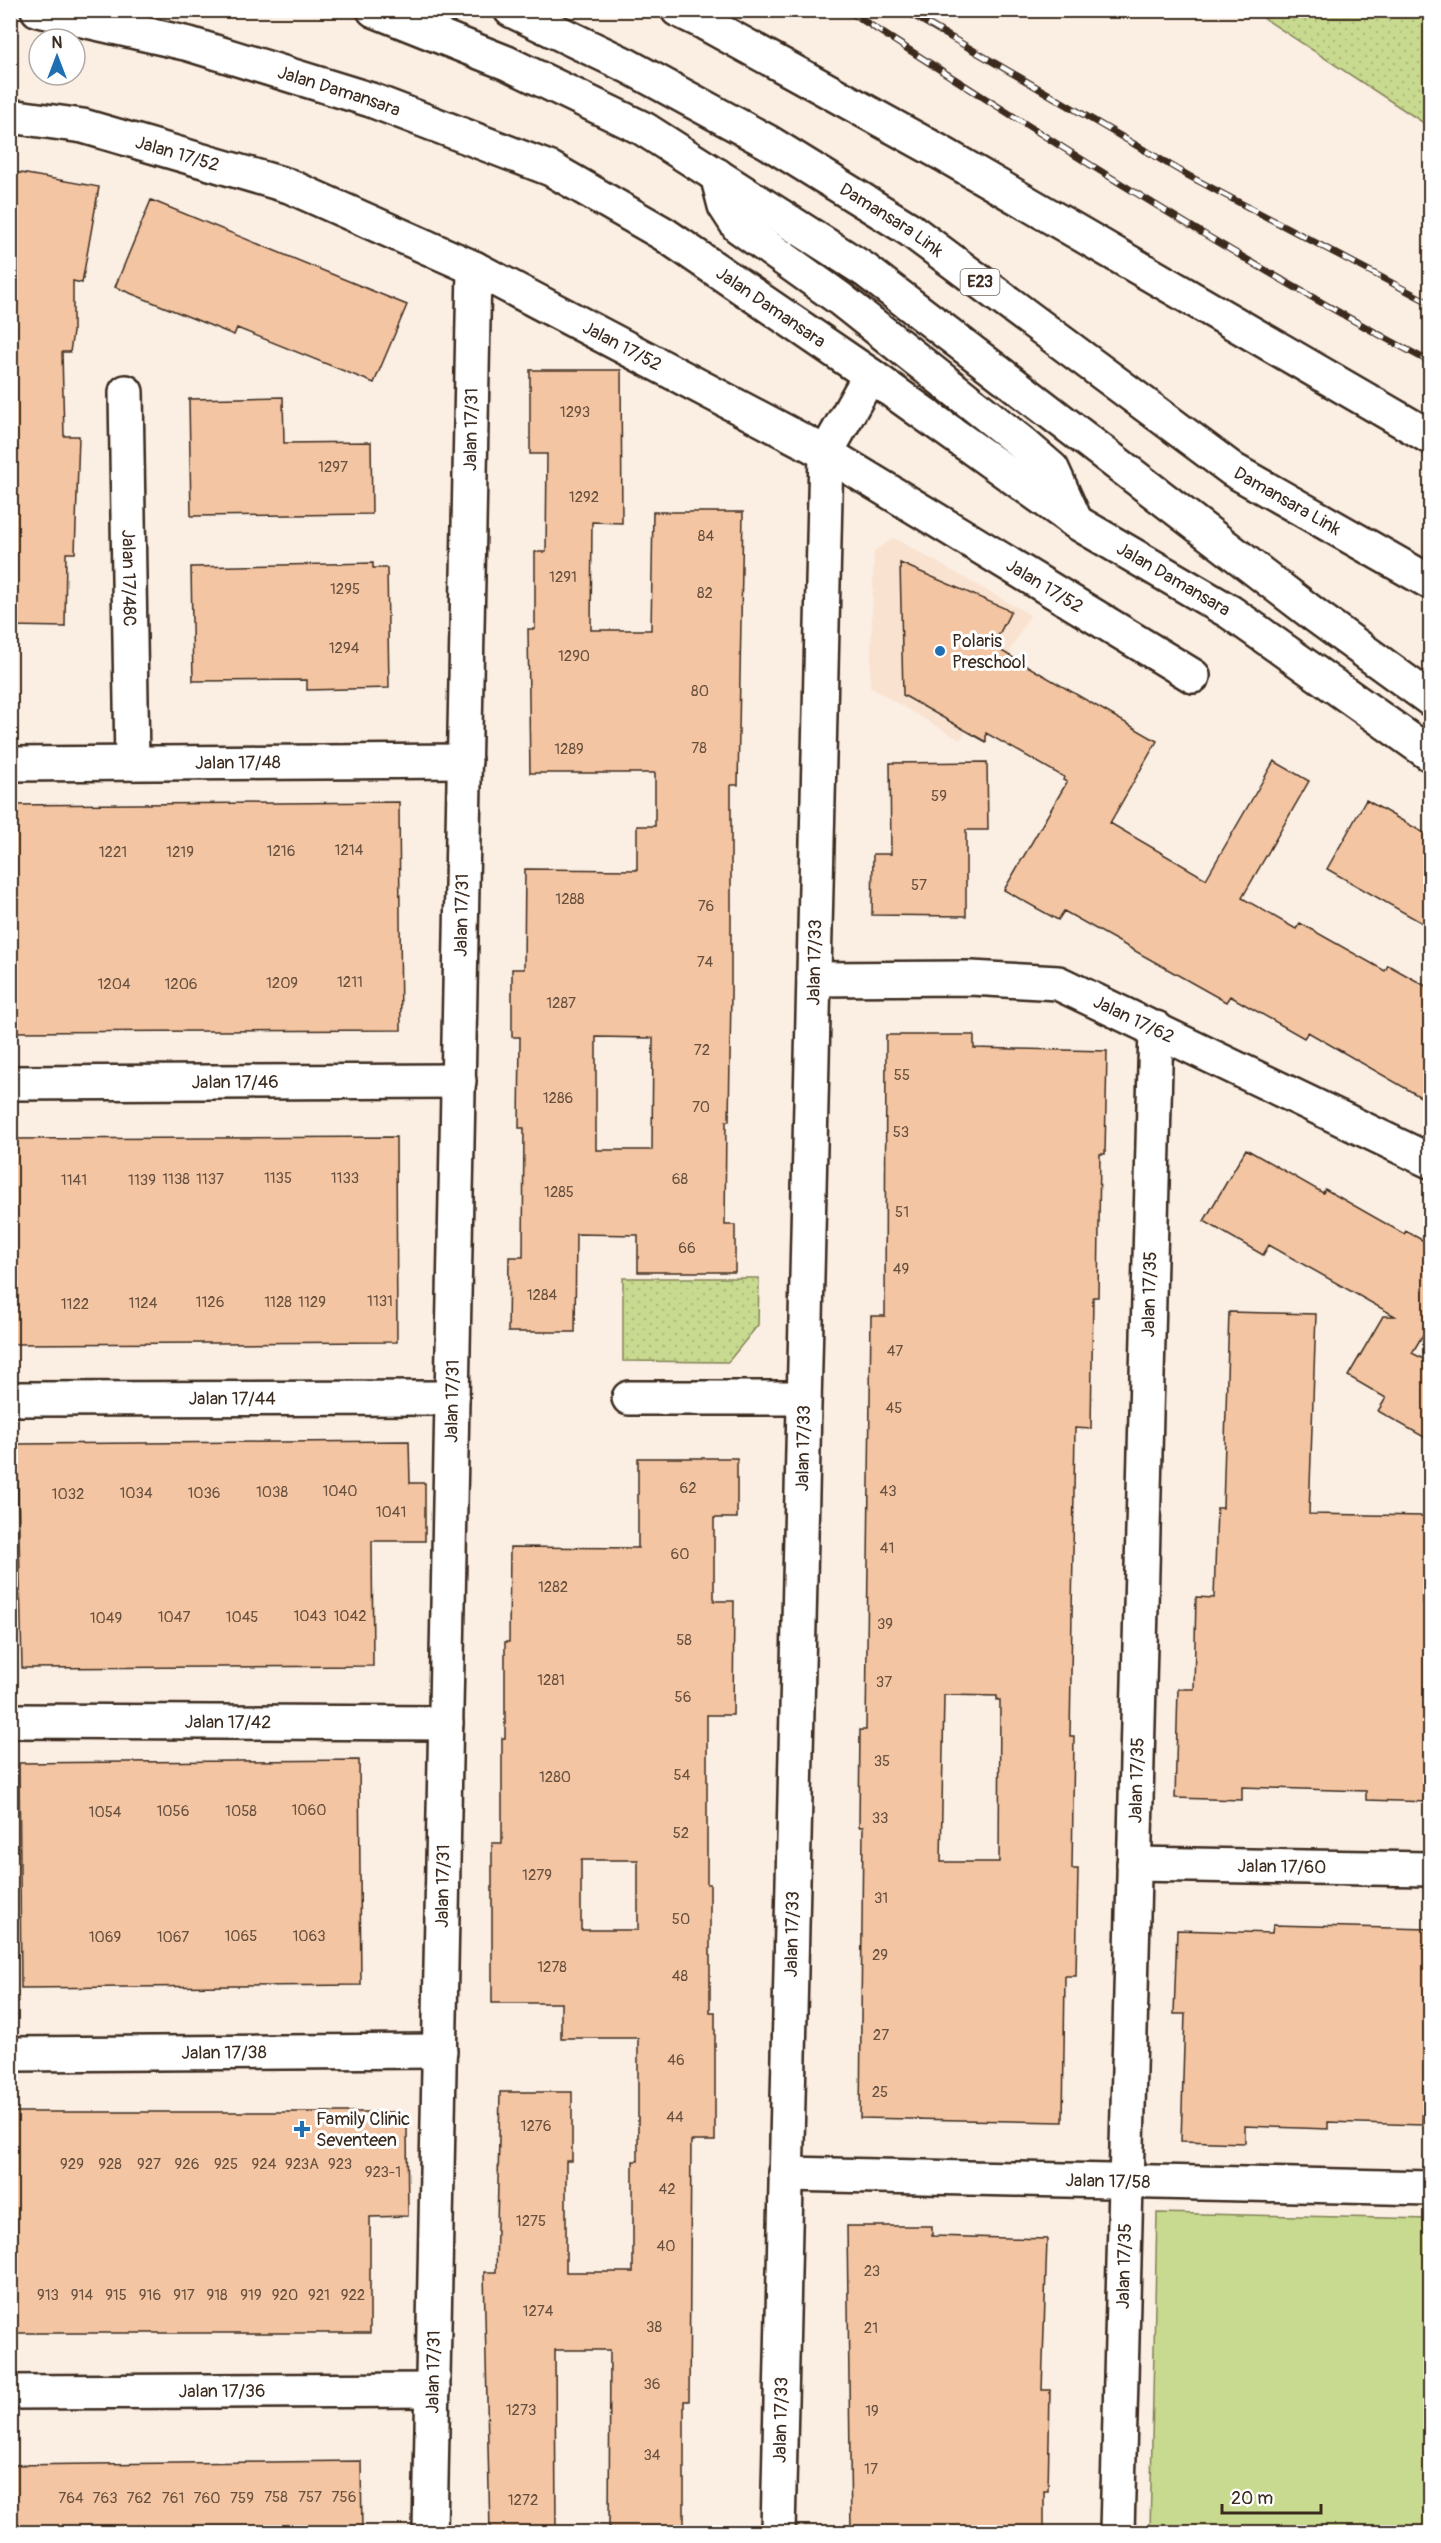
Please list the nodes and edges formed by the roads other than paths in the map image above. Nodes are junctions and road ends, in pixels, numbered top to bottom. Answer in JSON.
{"nodes":[{"id":1,"x":38,"y":10,"type":"edge"},
{"id":2,"x":374,"y":10,"type":"edge"},
{"id":3,"x":512,"y":10,"type":"edge"},
{"id":4,"x":692,"y":15,"type":"edge"},
{"id":5,"x":10,"y":116,"type":"edge"},
{"id":6,"x":717,"y":175,"type":"junction"},
{"id":7,"x":474,"y":268,"type":"junction"},
{"id":8,"x":870,"y":375,"type":"junction"},
{"id":9,"x":126,"y":392,"type":"dead end"},
{"id":10,"x":1431,"y":437,"type":"edge"},
{"id":11,"x":826,"y":453,"type":"junction"},
{"id":12,"x":1076,"y":522,"type":"junction"},
{"id":13,"x":1431,"y":582,"type":"edge"},
{"id":14,"x":1193,"y":676,"type":"dead end"},
{"id":15,"x":1431,"y":699,"type":"edge"},
{"id":16,"x":1431,"y":754,"type":"edge"},
{"id":17,"x":465,"y":761,"type":"junction"},
{"id":18,"x":132,"y":763,"type":"junction"},
{"id":19,"x":10,"y":764,"type":"edge"},
{"id":20,"x":814,"y":980,"type":"junction"},
{"id":21,"x":1156,"y":1028,"type":"junction"},
{"id":22,"x":459,"y":1081,"type":"junction"},
{"id":23,"x":10,"y":1083,"type":"edge"},
{"id":24,"x":1431,"y":1161,"type":"edge"},
{"id":25,"x":452,"y":1398,"type":"junction"},
{"id":26,"x":629,"y":1398,"type":"dead end"},
{"id":27,"x":804,"y":1398,"type":"junction"},
{"id":28,"x":10,"y":1399,"type":"edge"},
{"id":29,"x":10,"y":1721,"type":"edge"},
{"id":30,"x":446,"y":1724,"type":"junction"},
{"id":31,"x":1134,"y":1864,"type":"junction"},
{"id":32,"x":1431,"y":1869,"type":"edge"},
{"id":33,"x":440,"y":2051,"type":"junction"},
{"id":34,"x":10,"y":2054,"type":"edge"},
{"id":35,"x":786,"y":2174,"type":"junction"},
{"id":36,"x":1126,"y":2181,"type":"junction"},
{"id":37,"x":1431,"y":2188,"type":"edge"},
{"id":38,"x":433,"y":2390,"type":"junction"},
{"id":39,"x":10,"y":2392,"type":"edge"},
{"id":40,"x":430,"y":2532,"type":"edge"},
{"id":41,"x":778,"y":2532,"type":"edge"},
{"id":42,"x":1117,"y":2532,"type":"edge"}],
"edges":[{"from":1,"to":8,"type":"main road","name":"Jalan Damansara"},
{"from":2,"to":6,"type":"main road"},
{"from":3,"to":13,"type":"main road","name":"Damansara Link","number":"E23"},
{"from":4,"to":10,"type":"main road"},
{"from":5,"to":7,"type":"main road","name":"Jalan 17/52"},
{"from":6,"to":12,"type":"main road"},
{"from":6,"to":15,"type":"main road"},
{"from":7,"to":11,"type":"main road","name":"Jalan 17/52"},
{"from":7,"to":17,"type":"main road","name":"Jalan 17/31"},
{"from":8,"to":11,"type":"main road","name":"Jalan 17/33"},
{"from":8,"to":12,"type":"main road","name":"Jalan Damansara"},
{"from":9,"to":18,"type":"main road","name":"Jalan 17/48C"},
{"from":11,"to":14,"type":"main road","name":"Jalan 17/52"},
{"from":11,"to":20,"type":"main road","name":"Jalan 17/33"},
{"from":12,"to":16,"type":"main road","name":"Jalan Damansara"},
{"from":17,"to":18,"type":"main road","name":"Jalan 17/48"},
{"from":17,"to":22,"type":"main road","name":"Jalan 17/31"},
{"from":18,"to":19,"type":"main road","name":"Jalan 17/48"},
{"from":20,"to":21,"type":"main road","name":"Jalan 17/62"},
{"from":20,"to":27,"type":"main road","name":"Jalan 17/33"},
{"from":21,"to":24,"type":"main road","name":"Jalan 17/62"},
{"from":21,"to":31,"type":"main road","name":"Jalan 17/35"},
{"from":22,"to":23,"type":"main road","name":"Jalan 17/46"},
{"from":22,"to":25,"type":"main road","name":"Jalan 17/31"},
{"from":25,"to":28,"type":"main road","name":"Jalan 17/44"},
{"from":25,"to":30,"type":"main road","name":"Jalan 17/31"},
{"from":26,"to":27,"type":"main road"},
{"from":27,"to":35,"type":"main road","name":"Jalan 17/33"},
{"from":29,"to":30,"type":"main road","name":"Jalan 17/42"},
{"from":30,"to":33,"type":"main road","name":"Jalan 17/31"},
{"from":31,"to":32,"type":"main road","name":"Jalan 17/60"},
{"from":31,"to":36,"type":"main road","name":"Jalan 17/35"},
{"from":33,"to":34,"type":"main road","name":"Jalan 17/38"},
{"from":33,"to":38,"type":"main road","name":"Jalan 17/31"},
{"from":35,"to":36,"type":"main road","name":"Jalan 17/58"},
{"from":35,"to":41,"type":"main road","name":"Jalan 17/33"},
{"from":36,"to":37,"type":"main road","name":"Jalan 17/58"},
{"from":36,"to":42,"type":"main road","name":"Jalan 17/35"},
{"from":38,"to":39,"type":"main road","name":"Jalan 17/36"},
{"from":38,"to":40,"type":"main road","name":"Jalan 17/31"}]}
